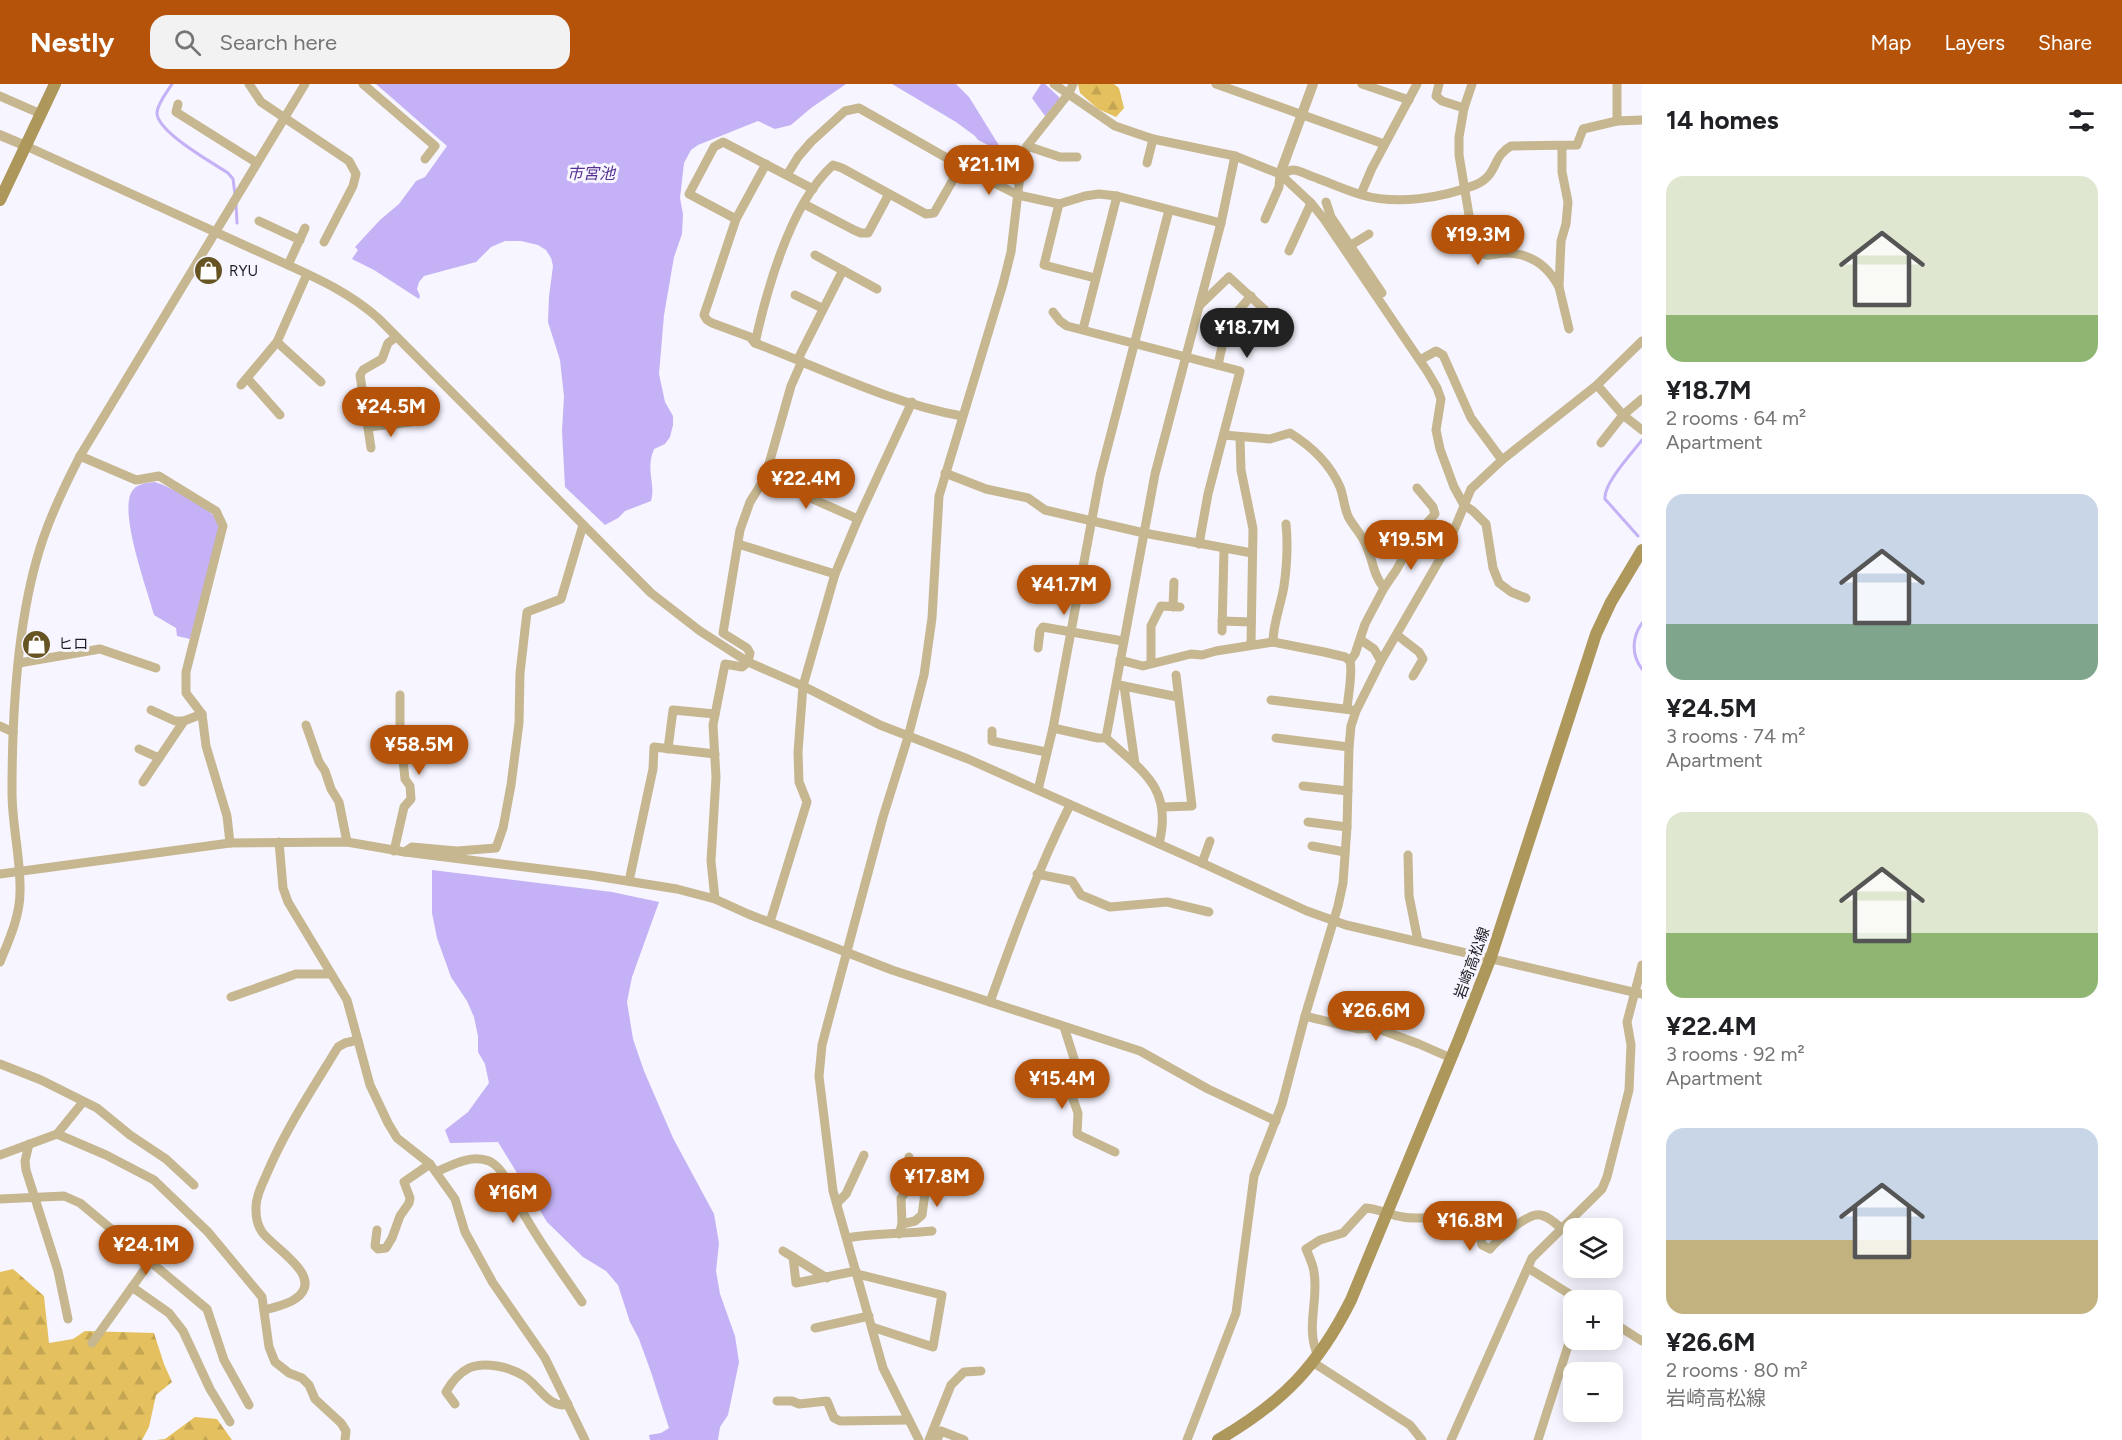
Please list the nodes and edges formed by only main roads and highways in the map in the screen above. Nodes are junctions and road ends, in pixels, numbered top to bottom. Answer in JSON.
{"nodes":[{"id":1,"x":54,"y":84,"type":"edge"},
{"id":2,"x":0,"y":200,"type":"edge"},
{"id":3,"x":1642,"y":550,"type":"edge"},
{"id":4,"x":1218,"y":1440,"type":"edge"}],
"edges":[{"from":1,"to":2,"type":"main road"},
{"from":3,"to":4,"type":"main road","name":"岩崎高松線"}]}
